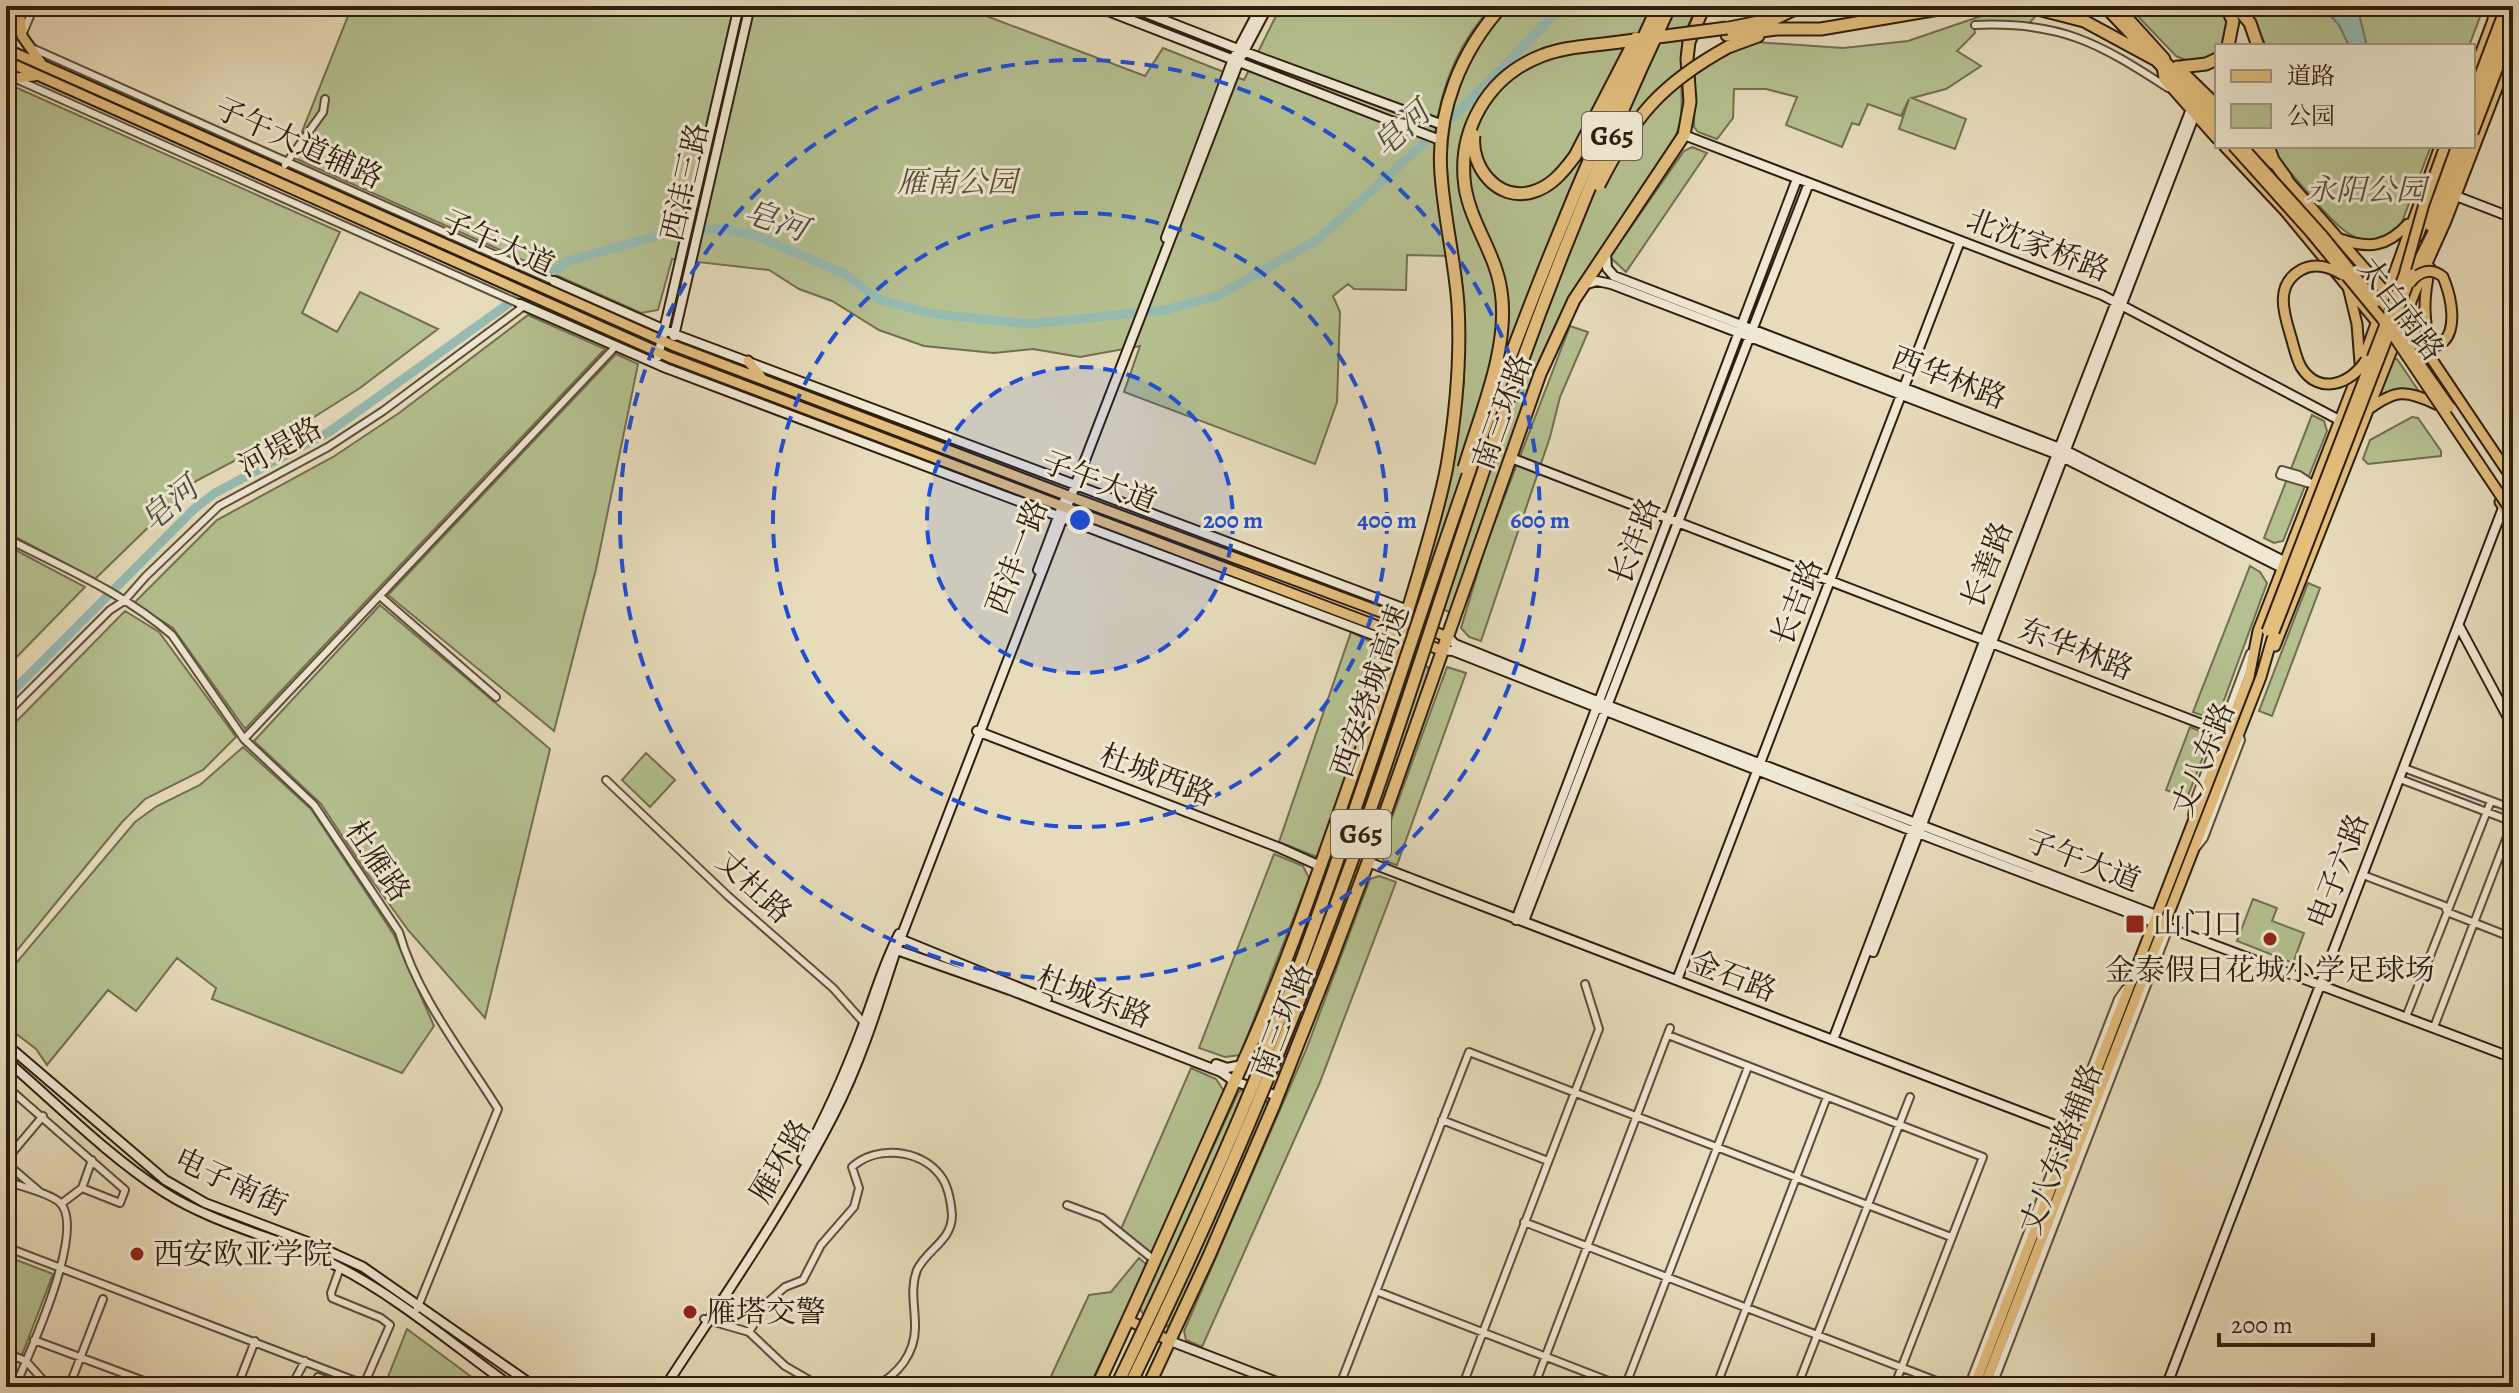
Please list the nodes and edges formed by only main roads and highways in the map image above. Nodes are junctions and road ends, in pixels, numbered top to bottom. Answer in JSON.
{"nodes":[{"id":1,"x":24,"y":6,"type":"edge"},
{"id":2,"x":1502,"y":6,"type":"edge"},
{"id":3,"x":1656,"y":6,"type":"edge"},
{"id":4,"x":1670,"y":6,"type":"edge"},
{"id":5,"x":1704,"y":6,"type":"edge"},
{"id":6,"x":1773,"y":6,"type":"edge"},
{"id":7,"x":1956,"y":6,"type":"edge"},
{"id":8,"x":2026,"y":6,"type":"edge"},
{"id":9,"x":2105,"y":6,"type":"edge"},
{"id":10,"x":2116,"y":6,"type":"edge"},
{"id":11,"x":2123,"y":6,"type":"edge"},
{"id":12,"x":2226,"y":6,"type":"edge"},
{"id":13,"x":2236,"y":6,"type":"edge"},
{"id":14,"x":2493,"y":6,"type":"edge"},
{"id":15,"x":2506,"y":6,"type":"edge"},
{"id":16,"x":1798,"y":8,"type":"edge"},
{"id":17,"x":2513,"y":9,"type":"edge"},
{"id":18,"x":20,"y":17,"type":"junction"},
{"id":19,"x":2130,"y":21,"type":"junction"},
{"id":20,"x":1728,"y":36,"type":"junction"},
{"id":21,"x":2511,"y":40,"type":"edge"},
{"id":22,"x":2228,"y":44,"type":"edge"},
{"id":23,"x":2257,"y":44,"type":"edge"},
{"id":24,"x":6,"y":50,"type":"edge"},
{"id":25,"x":2475,"y":53,"type":"edge"},
{"id":26,"x":2215,"y":60,"type":"edge"},
{"id":27,"x":6,"y":61,"type":"edge"},
{"id":28,"x":2168,"y":67,"type":"junction"},
{"id":29,"x":2475,"y":68,"type":"edge"},
{"id":30,"x":41,"y":71,"type":"junction"},
{"id":31,"x":10,"y":78,"type":"edge"},
{"id":32,"x":75,"y":86,"type":"junction"},
{"id":33,"x":2475,"y":88,"type":"edge"},
{"id":34,"x":2215,"y":103,"type":"edge"},
{"id":35,"x":2475,"y":109,"type":"edge"},
{"id":36,"x":2215,"y":116,"type":"edge"},
{"id":37,"x":2215,"y":126,"type":"edge"},
{"id":38,"x":2475,"y":128,"type":"edge"},
{"id":39,"x":2215,"y":137,"type":"edge"},
{"id":40,"x":2475,"y":142,"type":"edge"},
{"id":41,"x":2226,"y":148,"type":"edge"},
{"id":42,"x":2235,"y":148,"type":"edge"},
{"id":43,"x":2244,"y":148,"type":"edge"},
{"id":44,"x":2258,"y":148,"type":"edge"},
{"id":45,"x":2269,"y":148,"type":"edge"},
{"id":46,"x":2442,"y":148,"type":"edge"},
{"id":47,"x":2442,"y":148,"type":"edge"},
{"id":48,"x":2452,"y":148,"type":"edge"},
{"id":49,"x":2460,"y":148,"type":"edge"},
{"id":50,"x":2467,"y":148,"type":"edge"},
{"id":51,"x":2473,"y":148,"type":"edge"},
{"id":52,"x":2286,"y":178,"type":"junction"},
{"id":53,"x":2413,"y":218,"type":"junction"},
{"id":54,"x":2339,"y":239,"type":"junction"},
{"id":55,"x":2434,"y":247,"type":"junction"},
{"id":56,"x":1557,"y":267,"type":"junction"},
{"id":57,"x":2408,"y":274,"type":"junction"},
{"id":58,"x":2348,"y":282,"type":"junction"},
{"id":59,"x":2405,"y":292,"type":"junction"},
{"id":60,"x":2387,"y":294,"type":"junction"},
{"id":61,"x":2405,"y":318,"type":"junction"},
{"id":62,"x":2377,"y":322,"type":"junction"},
{"id":63,"x":2405,"y":340,"type":"junction"},
{"id":64,"x":2377,"y":343,"type":"junction"},
{"id":65,"x":2394,"y":344,"type":"junction"},
{"id":66,"x":748,"y":361,"type":"road end"},
{"id":67,"x":2436,"y":362,"type":"junction"},
{"id":68,"x":2360,"y":368,"type":"junction"},
{"id":69,"x":763,"y":380,"type":"junction"},
{"id":70,"x":759,"y":391,"type":"junction"},
{"id":71,"x":2436,"y":404,"type":"junction"},
{"id":72,"x":2369,"y":409,"type":"junction"},
{"id":73,"x":2513,"y":480,"type":"edge"},
{"id":74,"x":1067,"y":502,"type":"junction"},
{"id":75,"x":2508,"y":506,"type":"edge"},
{"id":76,"x":2513,"y":514,"type":"edge"},
{"id":77,"x":2513,"y":523,"type":"edge"},
{"id":78,"x":1443,"y":550,"type":"junction"},
{"id":79,"x":1406,"y":615,"type":"junction"},
{"id":80,"x":2266,"y":631,"type":"junction"},
{"id":81,"x":1448,"y":637,"type":"junction"},
{"id":82,"x":1399,"y":640,"type":"junction"},
{"id":83,"x":1441,"y":650,"type":"junction"},
{"id":84,"x":2261,"y":677,"type":"junction"},
{"id":85,"x":2226,"y":737,"type":"junction"},
{"id":86,"x":2161,"y":922,"type":"junction"},
{"id":87,"x":2073,"y":1133,"type":"junction"},
{"id":88,"x":1128,"y":1320,"type":"junction"},
{"id":89,"x":1170,"y":1341,"type":"junction"},
{"id":90,"x":1097,"y":1387,"type":"edge"},
{"id":91,"x":1116,"y":1387,"type":"edge"},
{"id":92,"x":1129,"y":1387,"type":"edge"},
{"id":93,"x":1148,"y":1387,"type":"edge"},
{"id":94,"x":1974,"y":1387,"type":"edge"},
{"id":95,"x":1984,"y":1387,"type":"edge"}],
"edges":[{"from":1,"to":18,"type":"main road"},
{"from":2,"to":79,"type":"highway","name":"南三环路"},
{"from":3,"to":20,"type":"highway","bridge":true},
{"from":3,"to":78,"type":"highway","name":"西安绕城高速","number":"G65","bridge":true},
{"from":4,"to":56,"type":"highway","name":"西安绕城高速","number":"G65","bridge":true},
{"from":5,"to":81,"type":"highway","name":"南三环路"},
{"from":6,"to":16,"type":"highway"},
{"from":7,"to":20,"type":"highway"},
{"from":8,"to":28,"type":"highway"},
{"from":9,"to":28,"type":"highway"},
{"from":10,"to":19,"type":"highway"},
{"from":11,"to":19,"type":"highway"},
{"from":12,"to":22,"type":"highway"},
{"from":13,"to":23,"type":"highway"},
{"from":14,"to":25,"type":"main road"},
{"from":14,"to":29,"type":"main road"},
{"from":15,"to":33,"type":"main road","bridge":true},
{"from":16,"to":20,"type":"highway"},
{"from":17,"to":35,"type":"main road","bridge":true},
{"from":18,"to":24,"type":"main road"},
{"from":18,"to":30,"type":"main road"},
{"from":19,"to":28,"type":"highway"},
{"from":20,"to":56,"type":"highway","bridge":true},
{"from":20,"to":78,"type":"highway","bridge":true},
{"from":21,"to":38,"type":"main road","bridge":true},
{"from":21,"to":40,"type":"main road"},
{"from":24,"to":30,"type":"main road","name":"子午大道"},
{"from":26,"to":28,"type":"highway"},
{"from":27,"to":30,"type":"main road","name":"子午大道"},
{"from":28,"to":34,"type":"main road"},
{"from":28,"to":36,"type":"main road"},
{"from":28,"to":37,"type":"main road"},
{"from":28,"to":39,"type":"main road"},
{"from":30,"to":31,"type":"main road"},
{"from":30,"to":32,"type":"main road","name":"子午大道"},
{"from":32,"to":69,"type":"main road","name":"子午大道"},
{"from":32,"to":70,"type":"main road","name":"子午大道"},
{"from":41,"to":58,"type":"main road"},
{"from":42,"to":58,"type":"main road","name":"太白南路","bridge":true},
{"from":43,"to":63,"type":"main road","name":"太白南路","bridge":true},
{"from":44,"to":52,"type":"main road","name":"太白南路"},
{"from":45,"to":52,"type":"highway"},
{"from":46,"to":53,"type":"main road","name":"丈八东路"},
{"from":47,"to":57,"type":"main road","bridge":true},
{"from":48,"to":57,"type":"main road","name":"丈八东路","bridge":true},
{"from":49,"to":57,"type":"main road","name":"丈八东路"},
{"from":50,"to":57,"type":"main road"},
{"from":51,"to":55,"type":"main road"},
{"from":52,"to":54,"type":"main road","name":"太白南路"},
{"from":53,"to":54,"type":"main road"},
{"from":53,"to":60,"type":"main road","name":"丈八东路"},
{"from":54,"to":60,"type":"main road","name":"太白南路"},
{"from":55,"to":61,"type":"main road"},
{"from":55,"to":67,"type":"main road"},
{"from":56,"to":92,"type":"highway","name":"西安绕城高速","number":"G65","bridge":true},
{"from":57,"to":59,"type":"main road","name":"丈八东路","bridge":true},
{"from":57,"to":64,"type":"main road","name":"丈八东路","bridge":true},
{"from":58,"to":62,"type":"main road","name":"太白南路"},
{"from":58,"to":64,"type":"main road","bridge":true},
{"from":58,"to":68,"type":"main road"},
{"from":58,"to":76,"type":"main road","name":"太白南路","bridge":true},
{"from":59,"to":63,"type":"main road","bridge":true},
{"from":59,"to":80,"type":"main road","name":"丈八东路","bridge":true},
{"from":60,"to":61,"type":"main road","name":"太白南路"},
{"from":60,"to":62,"type":"main road","name":"丈八东路"},
{"from":61,"to":65,"type":"main road"},
{"from":61,"to":67,"type":"main road","name":"太白南路"},
{"from":62,"to":65,"type":"main road","name":"太白南路"},
{"from":62,"to":68,"type":"main road","name":"丈八东路"},
{"from":63,"to":75,"type":"main road","name":"太白南路","bridge":true},
{"from":64,"to":80,"type":"main road","name":"丈八东路","bridge":true},
{"from":65,"to":71,"type":"main road","name":"太白南路"},
{"from":65,"to":72,"type":"main road"},
{"from":66,"to":69,"type":"main road"},
{"from":67,"to":73,"type":"main road","name":"太白南路"},
{"from":68,"to":80,"type":"main road","name":"丈八东路"},
{"from":69,"to":70,"type":"main road"},
{"from":69,"to":74,"type":"main road","name":"子午大道"},
{"from":70,"to":74,"type":"main road","name":"子午大道"},
{"from":71,"to":72,"type":"main road"},
{"from":71,"to":75,"type":"main road","name":"太白南路"},
{"from":72,"to":84,"type":"main road"},
{"from":74,"to":79,"type":"main road","name":"子午大道"},
{"from":74,"to":82,"type":"main road","name":"子午大道"},
{"from":75,"to":77,"type":"main road","name":"太白南路"},
{"from":78,"to":91,"type":"highway","name":"西安绕城高速","number":"G65","bridge":true},
{"from":79,"to":81,"type":"main road","name":"子午大道"},
{"from":79,"to":82,"type":"highway","name":"南三环路"},
{"from":80,"to":84,"type":"main road","name":"丈八东路"},
{"from":80,"to":85,"type":"main road","name":"丈八东路"},
{"from":81,"to":83,"type":"highway","name":"南三环路"},
{"from":82,"to":83,"type":"main road","name":"子午大道"},
{"from":82,"to":88,"type":"highway","name":"南三环路"},
{"from":83,"to":89,"type":"highway","name":"南三环路"},
{"from":84,"to":85,"type":"main road","name":"丈八东路"},
{"from":85,"to":86,"type":"main road","name":"丈八东路"},
{"from":85,"to":86,"type":"main road","name":"丈八东路"},
{"from":86,"to":87,"type":"main road","name":"丈八东路"},
{"from":86,"to":87,"type":"main road","name":"丈八东路"},
{"from":87,"to":94,"type":"main road","name":"丈八东路"},
{"from":87,"to":95,"type":"main road","name":"丈八东路"},
{"from":88,"to":89,"type":"main road"},
{"from":88,"to":90,"type":"highway","name":"南三环路"},
{"from":89,"to":93,"type":"highway","name":"南三环路"}]}
